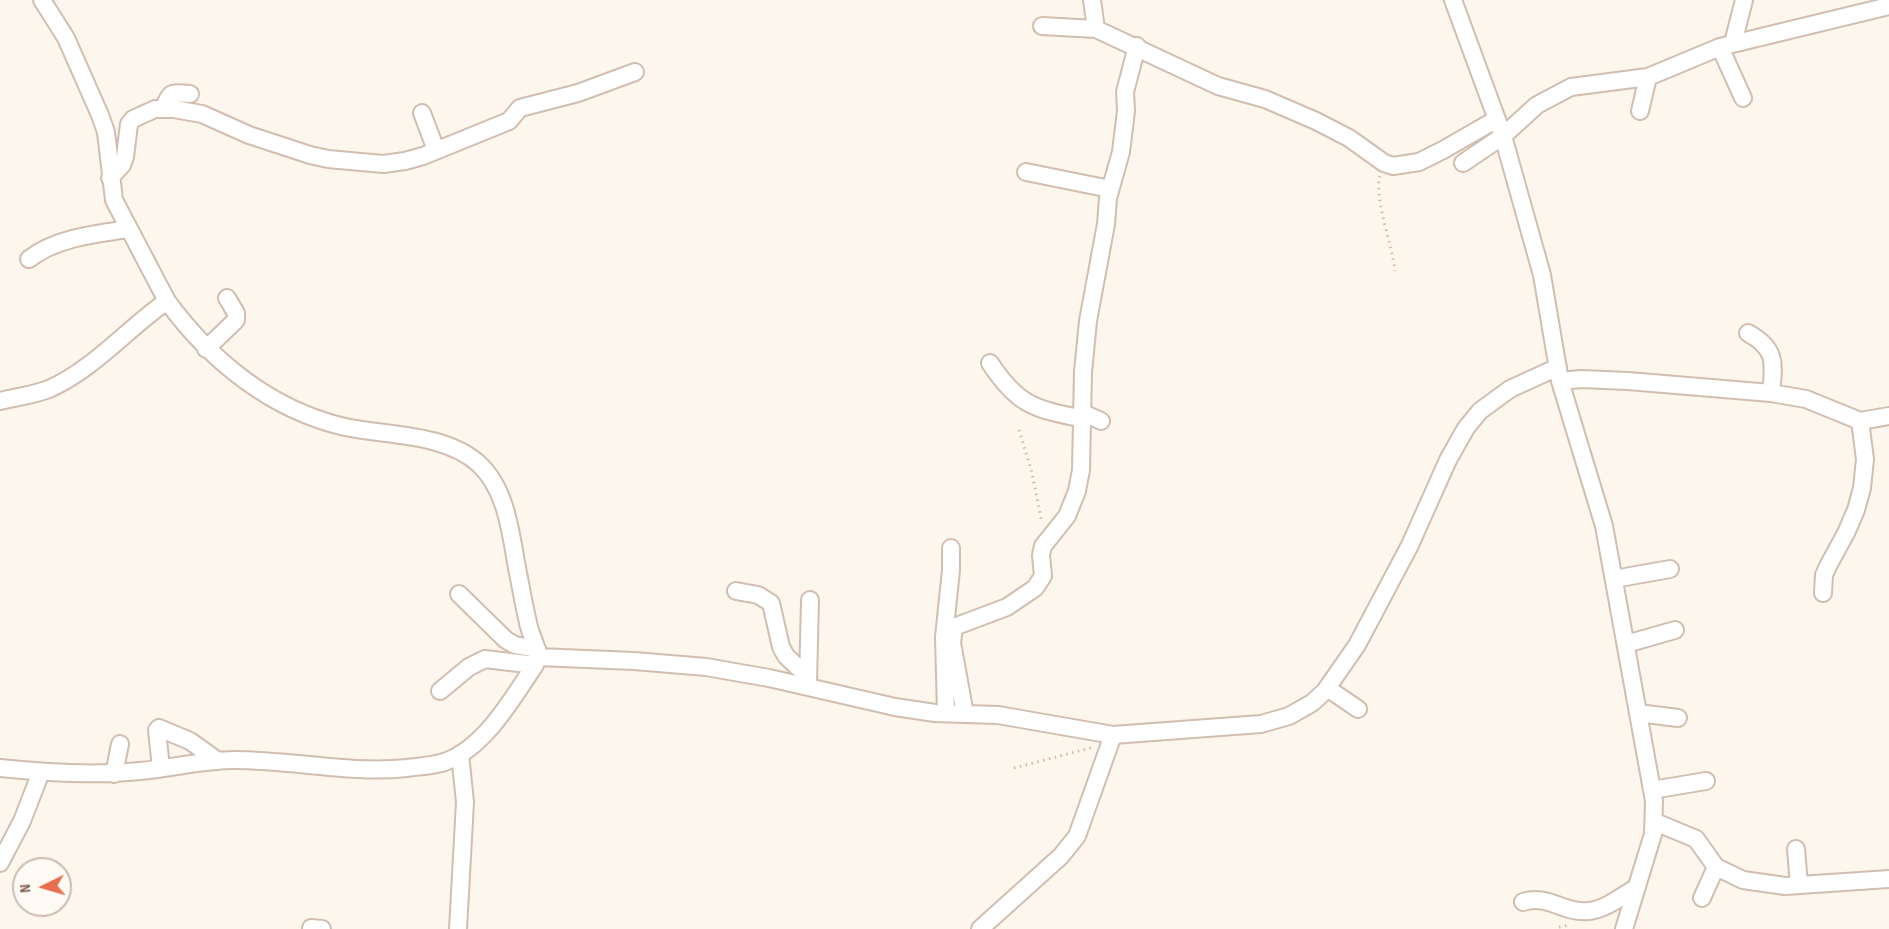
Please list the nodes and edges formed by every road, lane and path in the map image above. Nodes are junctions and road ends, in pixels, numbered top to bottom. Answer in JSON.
{"nodes":[{"id":1,"x":42,"y":0,"type":"edge"},
{"id":2,"x":1092,"y":0,"type":"edge"},
{"id":3,"x":1453,"y":0,"type":"edge"},
{"id":4,"x":1744,"y":0,"type":"edge"},
{"id":5,"x":1889,"y":6,"type":"edge"},
{"id":6,"x":1042,"y":26,"type":"dead end"},
{"id":7,"x":1096,"y":28,"type":"junction"},
{"id":8,"x":1726,"y":45,"type":"junction"},
{"id":9,"x":1137,"y":46,"type":"junction"},
{"id":10,"x":635,"y":72,"type":"dead end"},
{"id":11,"x":1648,"y":77,"type":"junction"},
{"id":12,"x":190,"y":94,"type":"dead end"},
{"id":13,"x":1743,"y":98,"type":"dead end"},
{"id":14,"x":164,"y":108,"type":"junction"},
{"id":15,"x":1640,"y":111,"type":"dead end"},
{"id":16,"x":422,"y":113,"type":"dead end"},
{"id":17,"x":1497,"y":119,"type":"junction"},
{"id":18,"x":1503,"y":136,"type":"junction"},
{"id":19,"x":436,"y":150,"type":"junction"},
{"id":20,"x":1384,"y":163,"type":"junction"},
{"id":21,"x":1463,"y":163,"type":"dead end"},
{"id":22,"x":1026,"y":172,"type":"dead end"},
{"id":23,"x":110,"y":178,"type":"junction"},
{"id":24,"x":1110,"y":189,"type":"junction"},
{"id":25,"x":128,"y":229,"type":"junction"},
{"id":26,"x":29,"y":259,"type":"dead end"},
{"id":27,"x":1395,"y":271,"type":"dead end"},
{"id":28,"x":227,"y":298,"type":"dead end"},
{"id":29,"x":167,"y":301,"type":"junction"},
{"id":30,"x":1748,"y":333,"type":"dead end"},
{"id":31,"x":206,"y":349,"type":"junction"},
{"id":32,"x":990,"y":363,"type":"dead end"},
{"id":33,"x":1559,"y":374,"type":"junction"},
{"id":34,"x":1771,"y":393,"type":"junction"},
{"id":35,"x":0,"y":401,"type":"edge"},
{"id":36,"x":1081,"y":415,"type":"junction"},
{"id":37,"x":1889,"y":416,"type":"edge"},
{"id":38,"x":1101,"y":421,"type":"dead end"},
{"id":39,"x":1860,"y":421,"type":"junction"},
{"id":40,"x":1019,"y":430,"type":"dead end"},
{"id":41,"x":1042,"y":526,"type":"dead end"},
{"id":42,"x":951,"y":548,"type":"dead end"},
{"id":43,"x":1670,"y":569,"type":"dead end"},
{"id":44,"x":1614,"y":579,"type":"junction"},
{"id":45,"x":736,"y":591,"type":"dead end"},
{"id":46,"x":1823,"y":592,"type":"dead end"},
{"id":47,"x":459,"y":594,"type":"dead end"},
{"id":48,"x":810,"y":600,"type":"dead end"},
{"id":49,"x":1675,"y":630,"type":"dead end"},
{"id":50,"x":1626,"y":644,"type":"junction"},
{"id":51,"x":537,"y":657,"type":"junction"},
{"id":52,"x":808,"y":682,"type":"junction"},
{"id":53,"x":1327,"y":688,"type":"junction"},
{"id":54,"x":440,"y":691,"type":"dead end"},
{"id":55,"x":1358,"y":709,"type":"dead end"},
{"id":56,"x":946,"y":713,"type":"junction"},
{"id":57,"x":1638,"y":713,"type":"junction"},
{"id":58,"x":965,"y":714,"type":"junction"},
{"id":59,"x":1678,"y":718,"type":"dead end"},
{"id":60,"x":1111,"y":739,"type":"junction"},
{"id":61,"x":120,"y":744,"type":"dead end"},
{"id":62,"x":460,"y":754,"type":"junction"},
{"id":63,"x":218,"y":761,"type":"junction"},
{"id":64,"x":0,"y":768,"type":"edge"},
{"id":65,"x":161,"y":768,"type":"junction"},
{"id":66,"x":1014,"y":768,"type":"dead end"},
{"id":67,"x":41,"y":771,"type":"junction"},
{"id":68,"x":114,"y":774,"type":"junction"},
{"id":69,"x":1706,"y":781,"type":"dead end"},
{"id":70,"x":1652,"y":790,"type":"junction"},
{"id":71,"x":1655,"y":822,"type":"junction"},
{"id":72,"x":1796,"y":849,"type":"dead end"},
{"id":73,"x":0,"y":863,"type":"edge"},
{"id":74,"x":1716,"y":867,"type":"junction"},
{"id":75,"x":1889,"y":879,"type":"edge"},
{"id":76,"x":1799,"y":885,"type":"junction"},
{"id":77,"x":1636,"y":887,"type":"junction"},
{"id":78,"x":1702,"y":898,"type":"dead end"},
{"id":79,"x":1523,"y":902,"type":"dead end"},
{"id":80,"x":458,"y":929,"type":"edge"},
{"id":81,"x":980,"y":929,"type":"edge"},
{"id":82,"x":1624,"y":929,"type":"edge"}],
"edges":[{"from":1,"to":23,"type":"street"},
{"from":2,"to":7,"type":"street"},
{"from":3,"to":17,"type":"street"},
{"from":4,"to":8,"type":"street"},
{"from":5,"to":8,"type":"street"},
{"from":6,"to":7,"type":"street"},
{"from":7,"to":9,"type":"street"},
{"from":8,"to":11,"type":"street"},
{"from":8,"to":13,"type":"street"},
{"from":9,"to":20,"type":"street"},
{"from":9,"to":24,"type":"street"},
{"from":10,"to":19,"type":"street"},
{"from":11,"to":15,"type":"street"},
{"from":11,"to":18,"type":"street"},
{"from":12,"to":14,"type":"street"},
{"from":14,"to":19,"type":"street"},
{"from":14,"to":23,"type":"street"},
{"from":16,"to":19,"type":"street"},
{"from":17,"to":18,"type":"street"},
{"from":17,"to":20,"type":"street"},
{"from":18,"to":21,"type":"street"},
{"from":18,"to":33,"type":"street"},
{"from":20,"to":27,"type":"path"},
{"from":22,"to":24,"type":"street"},
{"from":23,"to":25,"type":"street"},
{"from":24,"to":36,"type":"street"},
{"from":25,"to":26,"type":"street"},
{"from":25,"to":29,"type":"street"},
{"from":28,"to":31,"type":"street"},
{"from":29,"to":31,"type":"street"},
{"from":29,"to":35,"type":"street"},
{"from":30,"to":34,"type":"street"},
{"from":31,"to":51,"type":"street"},
{"from":32,"to":36,"type":"street"},
{"from":33,"to":34,"type":"street"},
{"from":33,"to":44,"type":"street"},
{"from":33,"to":53,"type":"street"},
{"from":34,"to":39,"type":"street"},
{"from":36,"to":38,"type":"street"},
{"from":36,"to":58,"type":"street"},
{"from":37,"to":39,"type":"street"},
{"from":39,"to":46,"type":"street"},
{"from":40,"to":41,"type":"path"},
{"from":42,"to":56,"type":"street"},
{"from":43,"to":44,"type":"street"},
{"from":44,"to":50,"type":"street"},
{"from":45,"to":52,"type":"street"},
{"from":47,"to":51,"type":"street"},
{"from":48,"to":52,"type":"street"},
{"from":49,"to":50,"type":"street"},
{"from":50,"to":57,"type":"street"},
{"from":51,"to":52,"type":"street"},
{"from":51,"to":54,"type":"street"},
{"from":51,"to":62,"type":"street"},
{"from":52,"to":56,"type":"street"},
{"from":53,"to":55,"type":"street"},
{"from":53,"to":60,"type":"street"},
{"from":56,"to":58,"type":"street"},
{"from":57,"to":59,"type":"street"},
{"from":57,"to":70,"type":"street"},
{"from":58,"to":60,"type":"street"},
{"from":60,"to":66,"type":"path"},
{"from":60,"to":81,"type":"street"},
{"from":61,"to":68,"type":"street"},
{"from":62,"to":63,"type":"street"},
{"from":62,"to":80,"type":"street"},
{"from":63,"to":65,"type":"street"},
{"from":63,"to":65,"type":"street"},
{"from":64,"to":67,"type":"street"},
{"from":65,"to":68,"type":"street"},
{"from":67,"to":68,"type":"street"},
{"from":67,"to":73,"type":"street"},
{"from":69,"to":70,"type":"street"},
{"from":70,"to":71,"type":"street"},
{"from":71,"to":74,"type":"street"},
{"from":71,"to":77,"type":"street"},
{"from":72,"to":76,"type":"street"},
{"from":74,"to":76,"type":"street"},
{"from":74,"to":78,"type":"street"},
{"from":75,"to":76,"type":"street"},
{"from":77,"to":79,"type":"street"},
{"from":77,"to":82,"type":"street"}]}
